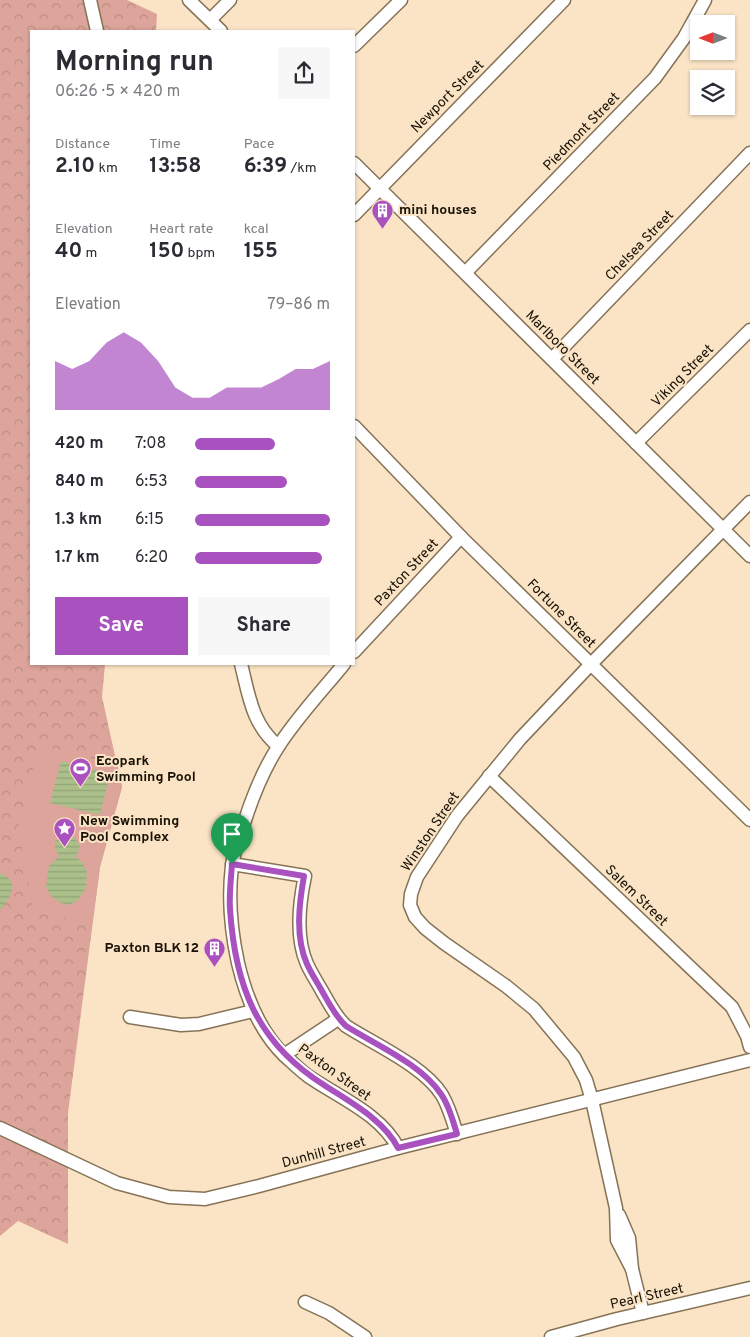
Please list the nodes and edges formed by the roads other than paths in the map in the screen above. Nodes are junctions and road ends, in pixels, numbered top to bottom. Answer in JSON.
{"nodes":[{"id":1,"x":90,"y":0,"type":"edge"},
{"id":2,"x":189,"y":0,"type":"edge"},
{"id":3,"x":230,"y":0,"type":"edge"},
{"id":4,"x":401,"y":0,"type":"edge"},
{"id":5,"x":564,"y":0,"type":"edge"},
{"id":6,"x":705,"y":0,"type":"edge"},
{"id":7,"x":210,"y":20,"type":"junction"},
{"id":8,"x":97,"y":30,"type":"edge"},
{"id":9,"x":220,"y":30,"type":"edge"},
{"id":10,"x":355,"y":45,"type":"edge"},
{"id":11,"x":750,"y":153,"type":"edge"},
{"id":12,"x":355,"y":164,"type":"edge"},
{"id":13,"x":380,"y":188,"type":"junction"},
{"id":14,"x":355,"y":214,"type":"edge"},
{"id":15,"x":465,"y":273,"type":"junction"},
{"id":16,"x":750,"y":330,"type":"edge"},
{"id":17,"x":552,"y":360,"type":"junction"},
{"id":18,"x":355,"y":427,"type":"edge"},
{"id":19,"x":636,"y":443,"type":"junction"},
{"id":20,"x":750,"y":502,"type":"edge"},
{"id":21,"x":723,"y":529,"type":"junction"},
{"id":22,"x":461,"y":536,"type":"junction"},
{"id":23,"x":750,"y":556,"type":"edge"},
{"id":24,"x":355,"y":651,"type":"edge"},
{"id":25,"x":591,"y":664,"type":"junction"},
{"id":26,"x":241,"y":665,"type":"edge"},
{"id":27,"x":343,"y":665,"type":"edge"},
{"id":28,"x":278,"y":746,"type":"junction"},
{"id":29,"x":489,"y":776,"type":"junction"},
{"id":30,"x":750,"y":820,"type":"edge"},
{"id":31,"x":232,"y":864,"type":"junction"},
{"id":32,"x":253,"y":1011,"type":"junction"},
{"id":33,"x":130,"y":1017,"type":"dead end"},
{"id":34,"x":338,"y":1019,"type":"junction"},
{"id":35,"x":750,"y":1047,"type":"edge"},
{"id":36,"x":284,"y":1054,"type":"junction"},
{"id":37,"x":750,"y":1060,"type":"edge"},
{"id":38,"x":592,"y":1100,"type":"junction"},
{"id":39,"x":0,"y":1128,"type":"edge"},
{"id":40,"x":457,"y":1134,"type":"junction"},
{"id":41,"x":398,"y":1148,"type":"junction"},
{"id":42,"x":750,"y":1288,"type":"edge"},
{"id":43,"x":305,"y":1302,"type":"dead end"},
{"id":44,"x":643,"y":1313,"type":"junction"},
{"id":45,"x":365,"y":1337,"type":"edge"},
{"id":46,"x":551,"y":1337,"type":"edge"}],
"edges":[{"from":1,"to":8,"type":"street"},
{"from":2,"to":7,"type":"street"},
{"from":3,"to":7,"type":"street"},
{"from":4,"to":10,"type":"street"},
{"from":5,"to":13,"type":"street","name":"Newport Street"},
{"from":6,"to":15,"type":"street","name":"Piedmont Street"},
{"from":7,"to":9,"type":"street"},
{"from":11,"to":17,"type":"street","name":"Chelsea Street"},
{"from":12,"to":13,"type":"street","name":"Marlboro Street"},
{"from":13,"to":14,"type":"street","name":"Newport Street"},
{"from":13,"to":15,"type":"street","name":"Marlboro Street"},
{"from":15,"to":17,"type":"street","name":"Marlboro Street"},
{"from":16,"to":19,"type":"street","name":"Viking Street"},
{"from":17,"to":19,"type":"street","name":"Marlboro Street"},
{"from":18,"to":22,"type":"street","name":"Fortune Street"},
{"from":19,"to":21,"type":"street","name":"Marlboro Street"},
{"from":20,"to":21,"type":"street","name":"Winston Street"},
{"from":21,"to":23,"type":"street","name":"Marlboro Street"},
{"from":21,"to":25,"type":"street","name":"Winston Street"},
{"from":22,"to":24,"type":"street","name":"Paxton Street"},
{"from":22,"to":25,"type":"street","name":"Fortune Street"},
{"from":25,"to":29,"type":"street","name":"Winston Street"},
{"from":25,"to":30,"type":"street","name":"Fortune Street"},
{"from":26,"to":28,"type":"street"},
{"from":27,"to":28,"type":"street","name":"Paxton Street"},
{"from":28,"to":31,"type":"street","name":"Paxton Street"},
{"from":29,"to":35,"type":"street","name":"Salem Street"},
{"from":29,"to":38,"type":"street","name":"Winston Street"},
{"from":31,"to":32,"type":"street","name":"Paxton Street"},
{"from":31,"to":34,"type":"street"},
{"from":32,"to":33,"type":"street"},
{"from":32,"to":36,"type":"street","name":"Paxton Street"},
{"from":34,"to":36,"type":"street"},
{"from":34,"to":40,"type":"street"},
{"from":36,"to":41,"type":"street","name":"Paxton Street"},
{"from":37,"to":38,"type":"street","name":"Dunhill Street"},
{"from":38,"to":40,"type":"street","name":"Dunhill Street"},
{"from":38,"to":44,"type":"street","name":"Winston Street"},
{"from":39,"to":41,"type":"street","name":"Dunhill Street"},
{"from":40,"to":41,"type":"street","name":"Dunhill Street"},
{"from":42,"to":44,"type":"street","name":"Pearl Street"},
{"from":43,"to":45,"type":"street"},
{"from":44,"to":46,"type":"street","name":"Pearl Street"}]}
